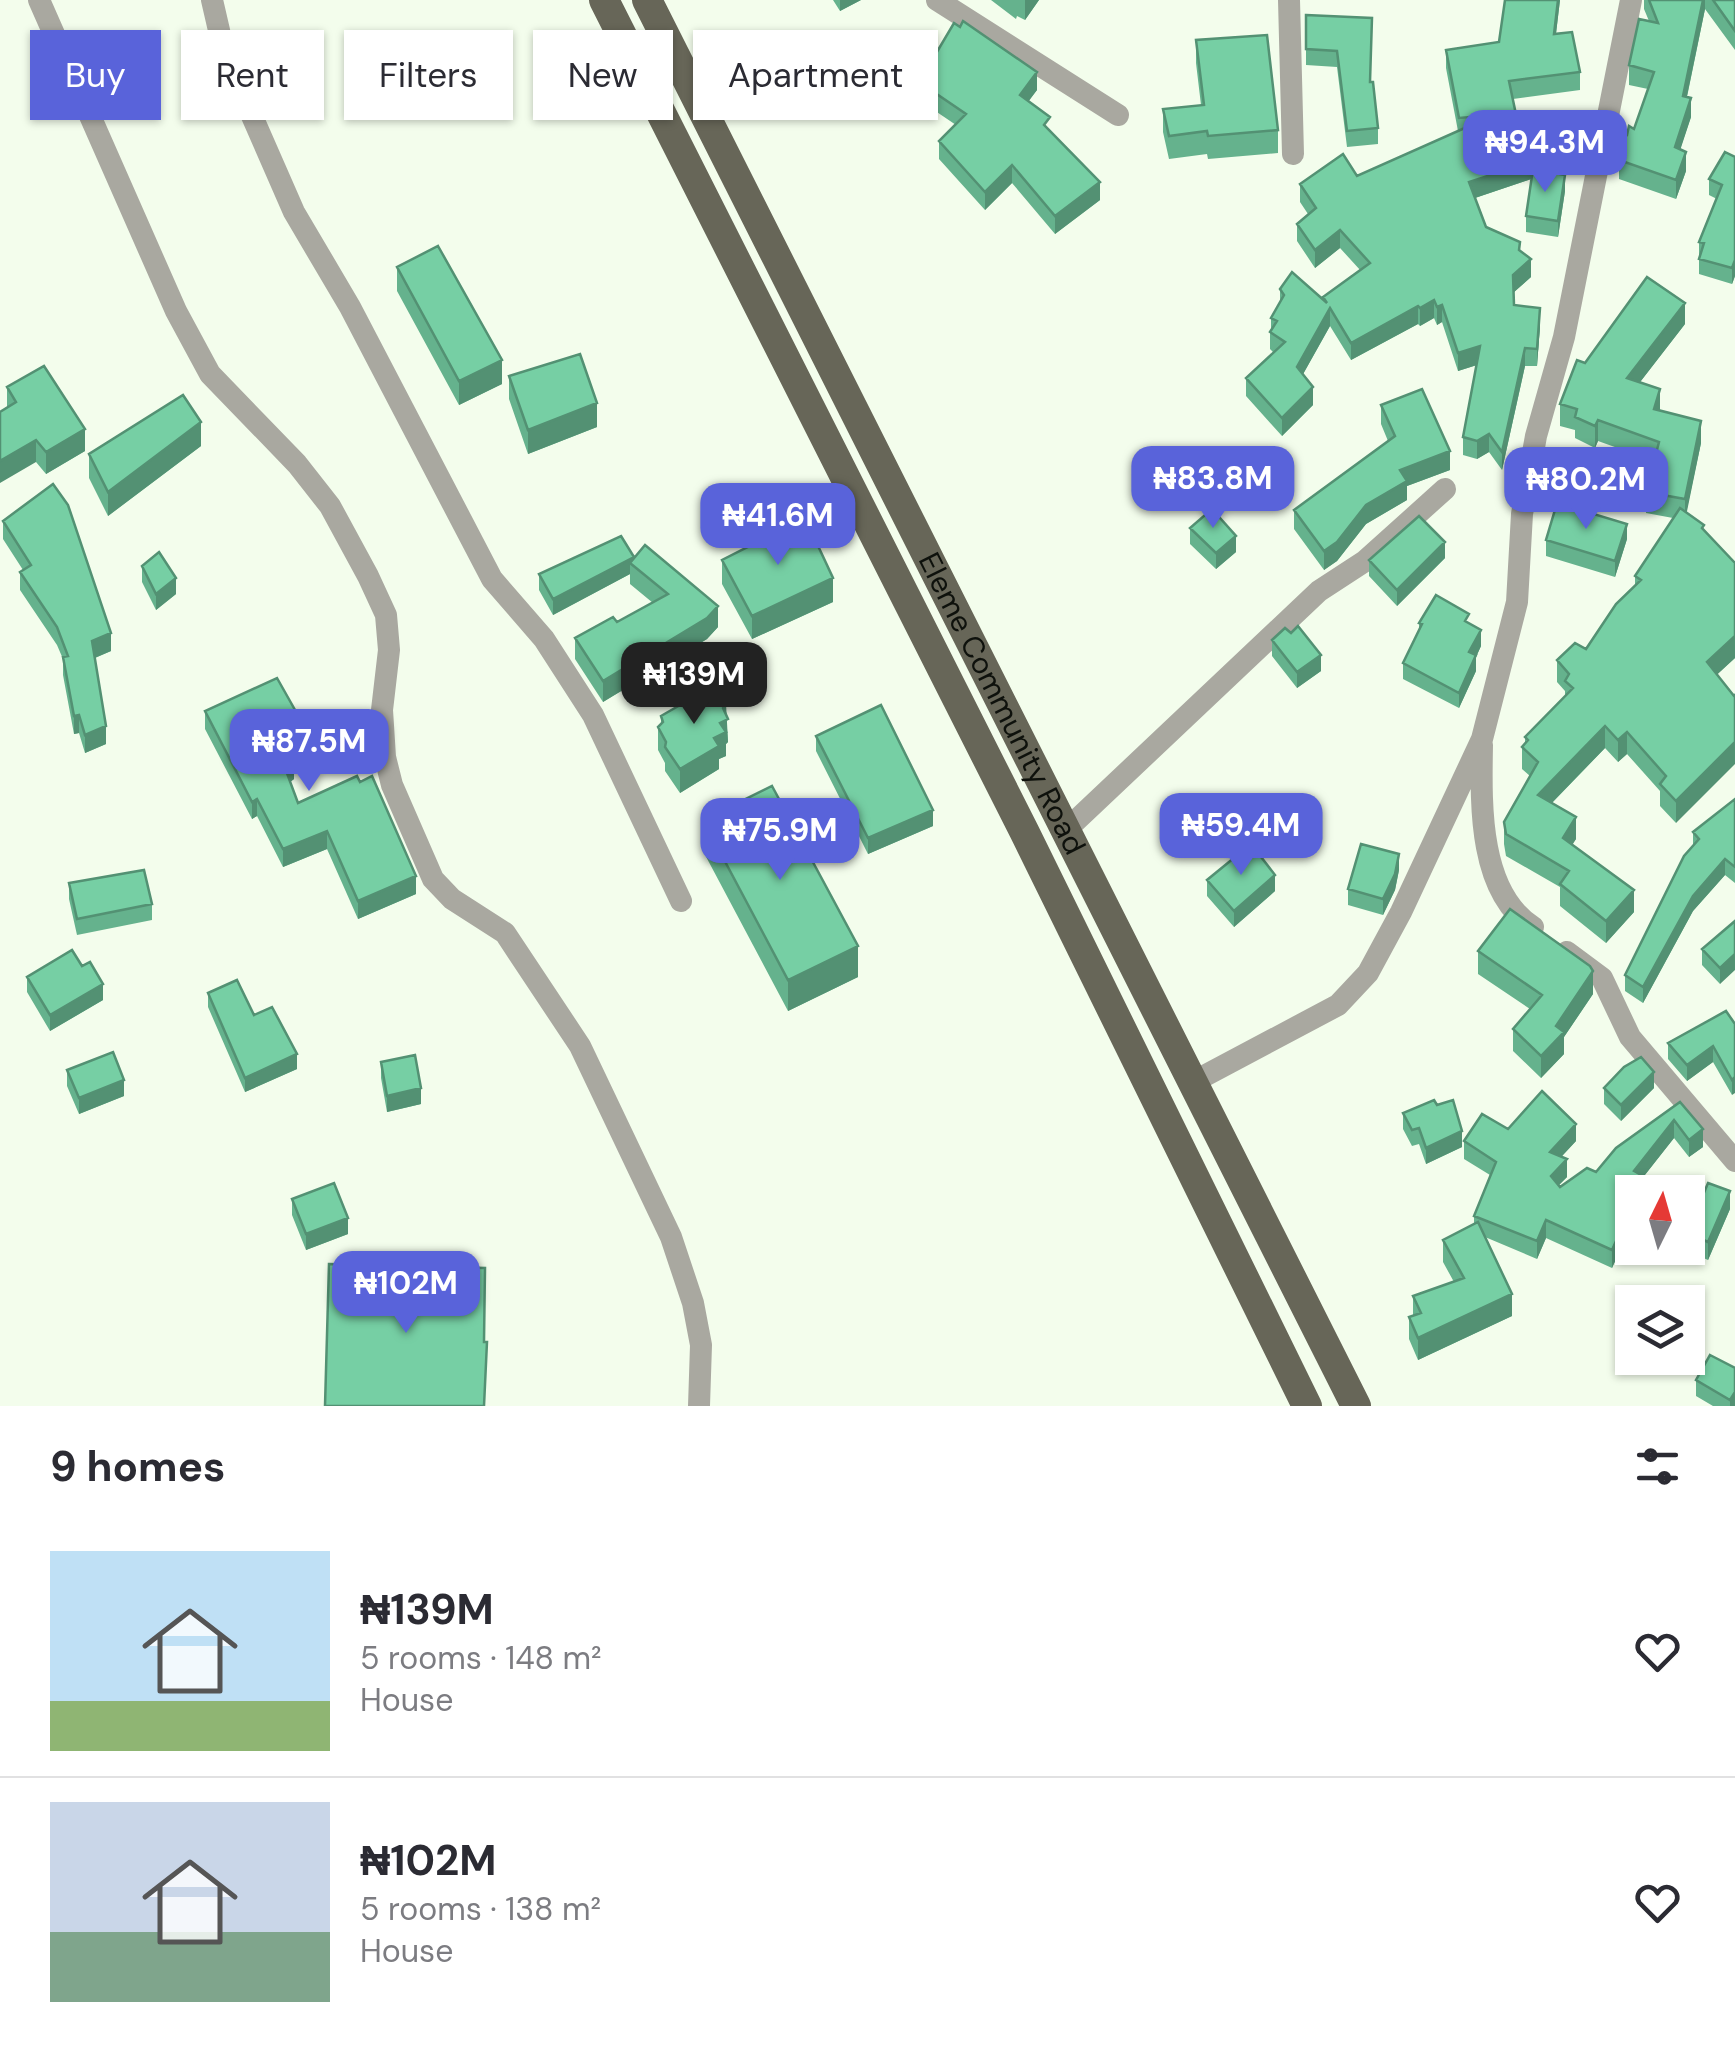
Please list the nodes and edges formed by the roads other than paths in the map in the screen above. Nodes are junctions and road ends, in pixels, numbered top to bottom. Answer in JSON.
{"nodes":[{"id":1,"x":39,"y":0,"type":"edge"},
{"id":2,"x":212,"y":0,"type":"edge"},
{"id":3,"x":604,"y":0,"type":"edge"},
{"id":4,"x":647,"y":0,"type":"edge"},
{"id":5,"x":937,"y":0,"type":"edge"},
{"id":6,"x":1288,"y":0,"type":"edge"},
{"id":7,"x":1632,"y":0,"type":"edge"},
{"id":8,"x":1118,"y":114,"type":"dead end"},
{"id":9,"x":1293,"y":154,"type":"dead end"},
{"id":10,"x":1445,"y":490,"type":"dead end"},
{"id":11,"x":1482,"y":739,"type":"junction"},
{"id":12,"x":1065,"y":831,"type":"junction"},
{"id":13,"x":682,"y":900,"type":"dead end"},
{"id":14,"x":1193,"y":1082,"type":"junction"},
{"id":15,"x":1735,"y":1162,"type":"edge"},
{"id":16,"x":698,"y":1406,"type":"edge"},
{"id":17,"x":1308,"y":1406,"type":"edge"},
{"id":18,"x":1356,"y":1406,"type":"edge"}],
"edges":[{"from":1,"to":16,"type":"street"},
{"from":2,"to":13,"type":"street"},
{"from":3,"to":17,"type":"main road","name":"Eleme Community Road"},
{"from":4,"to":12,"type":"main road","name":"Eleme Community Road"},
{"from":5,"to":8,"type":"street"},
{"from":6,"to":9,"type":"street"},
{"from":7,"to":11,"type":"street"},
{"from":10,"to":12,"type":"street"},
{"from":11,"to":14,"type":"street"},
{"from":11,"to":15,"type":"street"},
{"from":12,"to":14,"type":"main road","name":"Eleme Community Road"},
{"from":14,"to":18,"type":"main road","name":"Eleme Community Road"}]}
